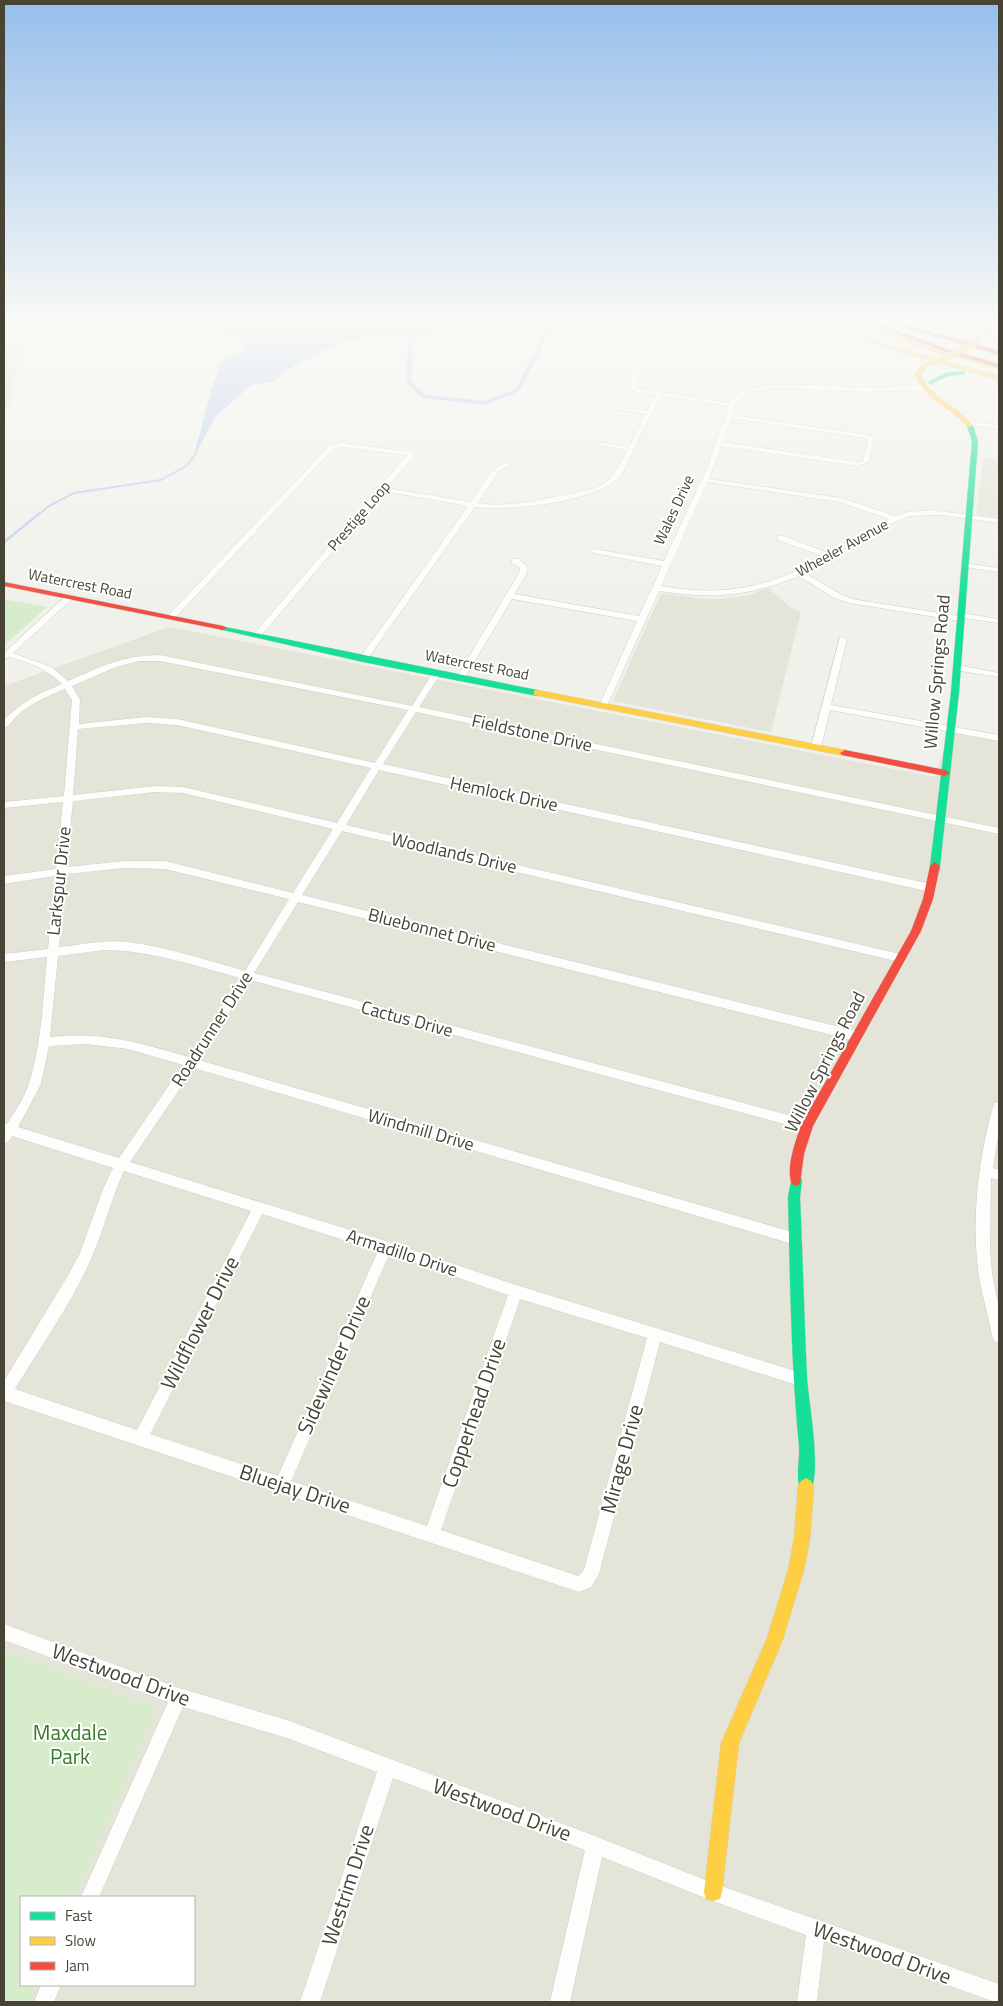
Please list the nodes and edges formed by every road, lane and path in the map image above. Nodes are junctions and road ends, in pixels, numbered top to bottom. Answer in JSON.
{"nodes":[{"id":1,"x":729,"y":416,"type":"edge"},
{"id":2,"x":647,"y":417,"type":"edge"},
{"id":3,"x":733,"y":417,"type":"edge"},
{"id":4,"x":961,"y":417,"type":"edge"},
{"id":5,"x":967,"y":423,"type":"junction"},
{"id":6,"x":999,"y":427,"type":"edge"},
{"id":7,"x":597,"y":444,"type":"dead end"},
{"id":8,"x":719,"y":444,"type":"junction"},
{"id":9,"x":631,"y":449,"type":"junction"},
{"id":10,"x":508,"y":464,"type":"dead end"},
{"id":11,"x":704,"y":480,"type":"junction"},
{"id":12,"x":382,"y":489,"type":"junction"},
{"id":13,"x":474,"y":505,"type":"junction"},
{"id":14,"x":970,"y":517,"type":"junction"},
{"id":15,"x":895,"y":519,"type":"junction"},
{"id":16,"x":999,"y":521,"type":"edge"},
{"id":17,"x":782,"y":538,"type":"dead end"},
{"id":18,"x":594,"y":551,"type":"dead end"},
{"id":19,"x":832,"y":557,"type":"junction"},
{"id":20,"x":515,"y":561,"type":"dead end"},
{"id":21,"x":666,"y":564,"type":"junction"},
{"id":22,"x":964,"y":565,"type":"junction"},
{"id":23,"x":999,"y":570,"type":"edge"},
{"id":24,"x":800,"y":573,"type":"junction"},
{"id":25,"x":4,"y":584,"type":"edge"},
{"id":26,"x":656,"y":588,"type":"junction"},
{"id":27,"x":510,"y":596,"type":"junction"},
{"id":28,"x":70,"y":597,"type":"junction"},
{"id":29,"x":960,"y":617,"type":"junction"},
{"id":30,"x":170,"y":618,"type":"junction"},
{"id":31,"x":642,"y":620,"type":"junction"},
{"id":32,"x":999,"y":621,"type":"edge"},
{"id":33,"x":257,"y":635,"type":"junction"},
{"id":34,"x":843,"y":638,"type":"dead end"},
{"id":35,"x":6,"y":655,"type":"edge"},
{"id":36,"x":363,"y":659,"type":"junction"},
{"id":37,"x":957,"y":668,"type":"junction"},
{"id":38,"x":437,"y":673,"type":"junction"},
{"id":39,"x":999,"y":675,"type":"edge"},
{"id":40,"x":460,"y":677,"type":"junction"},
{"id":41,"x":67,"y":685,"type":"junction"},
{"id":42,"x":602,"y":706,"type":"junction"},
{"id":43,"x":826,"y":707,"type":"junction"},
{"id":44,"x":415,"y":709,"type":"junction"},
{"id":45,"x":4,"y":725,"type":"edge"},
{"id":46,"x":74,"y":727,"type":"junction"},
{"id":47,"x":950,"y":729,"type":"junction"},
{"id":48,"x":999,"y":738,"type":"edge"},
{"id":49,"x":816,"y":747,"type":"junction"},
{"id":50,"x":377,"y":766,"type":"junction"},
{"id":51,"x":945,"y":773,"type":"junction"},
{"id":52,"x":68,"y":799,"type":"junction"},
{"id":53,"x":4,"y":805,"type":"edge"},
{"id":54,"x":940,"y":819,"type":"junction"},
{"id":55,"x":341,"y":826,"type":"junction"},
{"id":56,"x":999,"y":831,"type":"edge"},
{"id":57,"x":61,"y":873,"type":"junction"},
{"id":58,"x":4,"y":880,"type":"edge"},
{"id":59,"x":931,"y":888,"type":"junction"},
{"id":60,"x":296,"y":896,"type":"junction"},
{"id":61,"x":52,"y":951,"type":"junction"},
{"id":62,"x":4,"y":958,"type":"edge"},
{"id":63,"x":900,"y":958,"type":"junction"},
{"id":64,"x":247,"y":976,"type":"junction"},
{"id":65,"x":856,"y":1036,"type":"junction"},
{"id":66,"x":44,"y":1042,"type":"junction"},
{"id":67,"x":191,"y":1063,"type":"junction"},
{"id":68,"x":999,"y":1107,"type":"edge"},
{"id":69,"x":807,"y":1125,"type":"junction"},
{"id":70,"x":6,"y":1132,"type":"edge"},
{"id":71,"x":121,"y":1165,"type":"junction"},
{"id":72,"x":986,"y":1171,"type":"junction"},
{"id":73,"x":999,"y":1174,"type":"edge"},
{"id":74,"x":259,"y":1208,"type":"junction"},
{"id":75,"x":796,"y":1239,"type":"junction"},
{"id":76,"x":386,"y":1247,"type":"junction"},
{"id":77,"x":516,"y":1291,"type":"junction"},
{"id":78,"x":998,"y":1322,"type":"edge"},
{"id":79,"x":655,"y":1334,"type":"junction"},
{"id":80,"x":999,"y":1336,"type":"edge"},
{"id":81,"x":800,"y":1379,"type":"junction"},
{"id":82,"x":4,"y":1393,"type":"edge"},
{"id":83,"x":141,"y":1437,"type":"junction"},
{"id":84,"x":282,"y":1484,"type":"junction"},
{"id":85,"x":432,"y":1534,"type":"junction"},
{"id":86,"x":585,"y":1581,"type":"joint"},
{"id":87,"x":4,"y":1632,"type":"edge"},
{"id":88,"x":179,"y":1697,"type":"junction"},
{"id":89,"x":387,"y":1768,"type":"junction"},
{"id":90,"x":595,"y":1845,"type":"junction"},
{"id":91,"x":713,"y":1892,"type":"junction"},
{"id":92,"x":90,"y":1896,"type":"edge"},
{"id":93,"x":816,"y":1930,"type":"junction"},
{"id":94,"x":51,"y":1986,"type":"edge"},
{"id":95,"x":999,"y":1994,"type":"edge"},
{"id":96,"x":44,"y":2002,"type":"edge"},
{"id":97,"x":310,"y":2002,"type":"edge"},
{"id":98,"x":560,"y":2002,"type":"edge"},
{"id":99,"x":807,"y":2002,"type":"edge"}],
"edges":[{"from":1,"to":8,"type":"street","name":"Wales Drive"},
{"from":2,"to":9,"type":"street"},
{"from":3,"to":8,"type":"street"},
{"from":4,"to":5,"type":"main road"},
{"from":5,"to":6,"type":"street"},
{"from":5,"to":14,"type":"main road","name":"Willow Springs Road"},
{"from":7,"to":9,"type":"street"},
{"from":8,"to":11,"type":"street","name":"Wales Drive"},
{"from":9,"to":13,"type":"street"},
{"from":10,"to":13,"type":"street"},
{"from":11,"to":15,"type":"street"},
{"from":11,"to":21,"type":"street","name":"Wales Drive"},
{"from":12,"to":13,"type":"street"},
{"from":12,"to":30,"type":"street","name":"Prestige Loop"},
{"from":12,"to":33,"type":"street","name":"Prestige Loop"},
{"from":13,"to":36,"type":"street"},
{"from":14,"to":15,"type":"street","name":"Wheeler Avenue"},
{"from":14,"to":16,"type":"street","name":"Wheeler Avenue"},
{"from":14,"to":22,"type":"main road","name":"Willow Springs Road"},
{"from":15,"to":19,"type":"street","name":"Wheeler Avenue"},
{"from":17,"to":19,"type":"street"},
{"from":18,"to":21,"type":"street"},
{"from":19,"to":24,"type":"street","name":"Wheeler Avenue"},
{"from":20,"to":27,"type":"street"},
{"from":21,"to":26,"type":"street","name":"Wales Drive"},
{"from":22,"to":23,"type":"street"},
{"from":22,"to":29,"type":"main road","name":"Willow Springs Road"},
{"from":24,"to":26,"type":"street","name":"Wheeler Avenue"},
{"from":24,"to":29,"type":"street"},
{"from":25,"to":28,"type":"main road","name":"Watercrest Road"},
{"from":26,"to":31,"type":"street","name":"Wales Drive"},
{"from":27,"to":31,"type":"street"},
{"from":27,"to":40,"type":"street"},
{"from":28,"to":30,"type":"main road","name":"Watercrest Road"},
{"from":28,"to":35,"type":"street"},
{"from":29,"to":32,"type":"street"},
{"from":29,"to":37,"type":"main road","name":"Willow Springs Road"},
{"from":30,"to":33,"type":"main road","name":"Watercrest Road"},
{"from":31,"to":42,"type":"street","name":"Wales Drive"},
{"from":33,"to":36,"type":"main road","name":"Watercrest Road"},
{"from":34,"to":43,"type":"street"},
{"from":35,"to":41,"type":"street","name":"Larkspur Drive"},
{"from":36,"to":38,"type":"main road","name":"Watercrest Road"},
{"from":37,"to":39,"type":"street"},
{"from":37,"to":47,"type":"main road","name":"Willow Springs Road"},
{"from":38,"to":40,"type":"main road","name":"Watercrest Road"},
{"from":38,"to":44,"type":"street","name":"Roadrunner Drive"},
{"from":40,"to":42,"type":"main road","name":"Watercrest Road"},
{"from":41,"to":44,"type":"street","name":"Fieldstone Drive"},
{"from":41,"to":45,"type":"street","name":"Fieldstone Drive"},
{"from":41,"to":46,"type":"street","name":"Larkspur Drive"},
{"from":42,"to":49,"type":"main road","name":"Watercrest Road"},
{"from":43,"to":47,"type":"street"},
{"from":43,"to":49,"type":"street"},
{"from":44,"to":50,"type":"street","name":"Roadrunner Drive"},
{"from":44,"to":54,"type":"street","name":"Fieldstone Drive"},
{"from":46,"to":50,"type":"street","name":"Hemlock Drive"},
{"from":46,"to":52,"type":"street","name":"Larkspur Drive"},
{"from":47,"to":48,"type":"street"},
{"from":47,"to":51,"type":"main road","name":"Willow Springs Road"},
{"from":49,"to":51,"type":"main road","name":"Watercrest Road"},
{"from":50,"to":55,"type":"street","name":"Roadrunner Drive"},
{"from":50,"to":59,"type":"street","name":"Hemlock Drive"},
{"from":51,"to":54,"type":"main road","name":"Willow Springs Road"},
{"from":52,"to":53,"type":"street","name":"Woodlands Drive"},
{"from":52,"to":55,"type":"street","name":"Woodlands Drive"},
{"from":52,"to":57,"type":"street","name":"Larkspur Drive"},
{"from":54,"to":56,"type":"street","name":"Fieldstone Drive"},
{"from":54,"to":59,"type":"main road","name":"Willow Springs Road"},
{"from":55,"to":60,"type":"street","name":"Roadrunner Drive"},
{"from":55,"to":63,"type":"street","name":"Woodlands Drive"},
{"from":57,"to":58,"type":"street","name":"Bluebonnet Drive"},
{"from":57,"to":60,"type":"street","name":"Bluebonnet Drive"},
{"from":57,"to":61,"type":"street","name":"Larkspur Drive"},
{"from":59,"to":63,"type":"main road","name":"Willow Springs Road"},
{"from":60,"to":64,"type":"street","name":"Roadrunner Drive"},
{"from":60,"to":65,"type":"street","name":"Bluebonnet Drive"},
{"from":61,"to":62,"type":"street","name":"Cactus Drive"},
{"from":61,"to":64,"type":"street","name":"Cactus Drive"},
{"from":61,"to":66,"type":"street","name":"Larkspur Drive"},
{"from":63,"to":65,"type":"main road","name":"Willow Springs Road"},
{"from":64,"to":67,"type":"street","name":"Roadrunner Drive"},
{"from":64,"to":69,"type":"street","name":"Cactus Drive"},
{"from":65,"to":69,"type":"main road","name":"Willow Springs Road"},
{"from":66,"to":67,"type":"street","name":"Windmill Drive"},
{"from":66,"to":70,"type":"street","name":"Larkspur Drive"},
{"from":67,"to":71,"type":"street","name":"Roadrunner Drive"},
{"from":67,"to":75,"type":"street","name":"Windmill Drive"},
{"from":68,"to":72,"type":"street"},
{"from":69,"to":75,"type":"main road","name":"Willow Springs Road"},
{"from":70,"to":71,"type":"street","name":"Armadillo Drive"},
{"from":71,"to":74,"type":"street","name":"Armadillo Drive"},
{"from":71,"to":82,"type":"street","name":"Roadrunner Drive"},
{"from":72,"to":73,"type":"street"},
{"from":72,"to":78,"type":"street"},
{"from":74,"to":76,"type":"street","name":"Armadillo Drive"},
{"from":74,"to":83,"type":"street","name":"Wildflower Drive"},
{"from":75,"to":81,"type":"main road","name":"Willow Springs Road"},
{"from":76,"to":77,"type":"street","name":"Armadillo Drive"},
{"from":76,"to":84,"type":"street","name":"Sidewinder Drive"},
{"from":77,"to":79,"type":"street","name":"Armadillo Drive"},
{"from":77,"to":85,"type":"street","name":"Copperhead Drive"},
{"from":78,"to":80,"type":"street"},
{"from":79,"to":81,"type":"street","name":"Armadillo Drive"},
{"from":79,"to":86,"type":"street","name":"Mirage Drive"},
{"from":81,"to":91,"type":"main road","name":"Willow Springs Road"},
{"from":82,"to":83,"type":"street","name":"Bluejay Drive"},
{"from":83,"to":84,"type":"street","name":"Bluejay Drive"},
{"from":84,"to":85,"type":"street","name":"Bluejay Drive"},
{"from":85,"to":86,"type":"street","name":"Bluejay Drive"},
{"from":87,"to":88,"type":"street","name":"Westwood Drive"},
{"from":88,"to":89,"type":"street","name":"Westwood Drive"},
{"from":88,"to":92,"type":"street"},
{"from":89,"to":90,"type":"street","name":"Westwood Drive"},
{"from":89,"to":97,"type":"street","name":"Westrim Drive"},
{"from":90,"to":91,"type":"street","name":"Westwood Drive"},
{"from":90,"to":98,"type":"street"},
{"from":91,"to":93,"type":"street","name":"Westwood Drive"},
{"from":93,"to":95,"type":"street","name":"Westwood Drive"},
{"from":93,"to":99,"type":"street"},
{"from":94,"to":96,"type":"street"}]}
